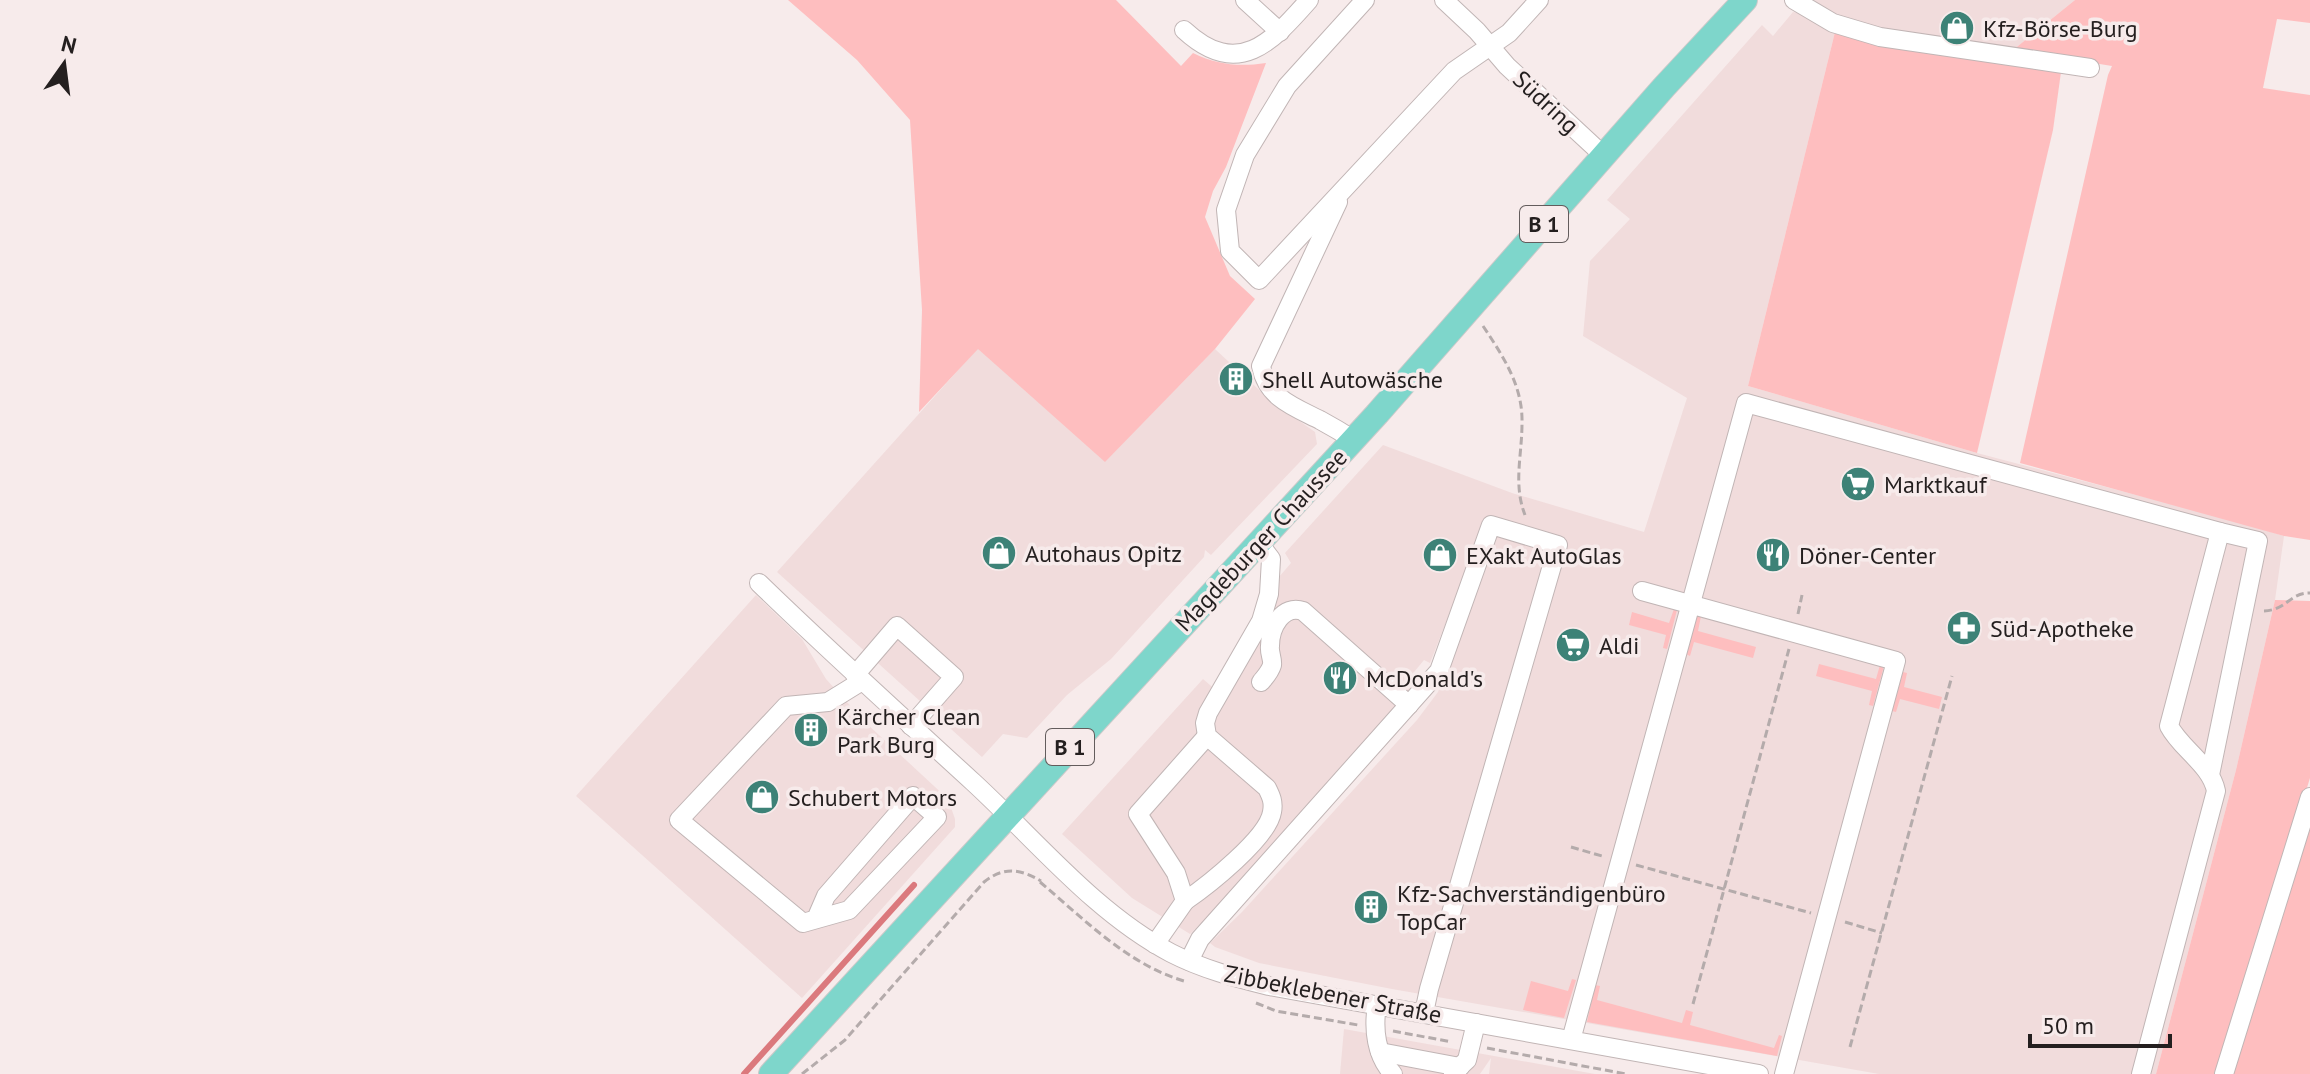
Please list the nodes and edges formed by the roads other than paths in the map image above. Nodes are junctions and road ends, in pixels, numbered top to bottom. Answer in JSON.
{"nodes":[{"id":1,"x":1245,"y":0,"type":"edge"},
{"id":2,"x":1309,"y":0,"type":"edge"},
{"id":3,"x":1365,"y":0,"type":"edge"},
{"id":4,"x":1444,"y":0,"type":"edge"},
{"id":5,"x":1539,"y":0,"type":"edge"},
{"id":6,"x":1745,"y":0,"type":"edge"},
{"id":7,"x":1794,"y":0,"type":"edge"},
{"id":8,"x":1184,"y":30,"type":"dead end"},
{"id":9,"x":1280,"y":32,"type":"junction"},
{"id":10,"x":1490,"y":47,"type":"junction"},
{"id":11,"x":2090,"y":68,"type":"dead end"},
{"id":12,"x":1603,"y":155,"type":"junction"},
{"id":13,"x":1346,"y":187,"type":"junction"},
{"id":14,"x":1354,"y":440,"type":"junction"},
{"id":15,"x":2220,"y":532,"type":"junction"},
{"id":16,"x":1259,"y":543,"type":"junction"},
{"id":17,"x":759,"y":583,"type":"dead end"},
{"id":18,"x":1642,"y":591,"type":"dead end"},
{"id":19,"x":1690,"y":605,"type":"junction"},
{"id":20,"x":859,"y":678,"type":"junction"},
{"id":21,"x":1261,"y":682,"type":"dead end"},
{"id":22,"x":1409,"y":705,"type":"junction"},
{"id":23,"x":911,"y":726,"type":"junction"},
{"id":24,"x":1207,"y":736,"type":"junction"},
{"id":25,"x":2210,"y":775,"type":"junction"},
{"id":26,"x":2310,"y":797,"type":"edge"},
{"id":27,"x":1006,"y":817,"type":"junction"},
{"id":28,"x":1185,"y":901,"type":"junction"},
{"id":29,"x":816,"y":919,"type":"junction"},
{"id":30,"x":1155,"y":944,"type":"junction"},
{"id":31,"x":1189,"y":961,"type":"junction"},
{"id":32,"x":1377,"y":1005,"type":"junction"},
{"id":33,"x":1424,"y":1013,"type":"junction"},
{"id":34,"x":1476,"y":1023,"type":"junction"},
{"id":35,"x":1571,"y":1040,"type":"junction"},
{"id":36,"x":1380,"y":1052,"type":"junction"},
{"id":37,"x":1456,"y":1071,"type":"edge"},
{"id":38,"x":771,"y":1074,"type":"edge"},
{"id":39,"x":1393,"y":1074,"type":"edge"},
{"id":40,"x":1759,"y":1074,"type":"edge"},
{"id":41,"x":1784,"y":1074,"type":"edge"},
{"id":42,"x":2141,"y":1074,"type":"edge"},
{"id":43,"x":2224,"y":1074,"type":"edge"}],
"edges":[{"from":1,"to":9,"type":"street"},
{"from":2,"to":9,"type":"street"},
{"from":3,"to":13,"type":"street"},
{"from":4,"to":10,"type":"street","name":"Südring"},
{"from":5,"to":10,"type":"street","name":"Südring"},
{"from":6,"to":12,"type":"main road","name":"Magdeburger Chaussee","number":"B 1"},
{"from":7,"to":11,"type":"street"},
{"from":8,"to":9,"type":"street"},
{"from":10,"to":12,"type":"street","name":"Südring"},
{"from":10,"to":13,"type":"street"},
{"from":12,"to":14,"type":"main road","name":"Magdeburger Chaussee","number":"B 1"},
{"from":13,"to":14,"type":"street"},
{"from":14,"to":16,"type":"main road","name":"Magdeburger Chaussee","number":"B 1"},
{"from":15,"to":19,"type":"street"},
{"from":15,"to":25,"type":"street"},
{"from":15,"to":25,"type":"street"},
{"from":16,"to":24,"type":"street"},
{"from":16,"to":27,"type":"main road","name":"Magdeburger Chaussee","number":"B 1"},
{"from":17,"to":20,"type":"street","name":"Zibbeklebener Straße"},
{"from":18,"to":19,"type":"street"},
{"from":19,"to":35,"type":"street"},
{"from":19,"to":41,"type":"street"},
{"from":20,"to":23,"type":"street","name":"Zibbeklebener Straße"},
{"from":20,"to":23,"type":"street"},
{"from":20,"to":29,"type":"street"},
{"from":21,"to":22,"type":"street"},
{"from":22,"to":31,"type":"street"},
{"from":22,"to":33,"type":"street"},
{"from":23,"to":27,"type":"street","name":"Zibbeklebener Straße"},
{"from":24,"to":28,"type":"street"},
{"from":24,"to":28,"type":"street"},
{"from":25,"to":42,"type":"street"},
{"from":26,"to":43,"type":"street"},
{"from":27,"to":30,"type":"street","name":"Zibbeklebener Straße"},
{"from":27,"to":38,"type":"main road","name":"Magdeburger Chaussee","number":"B 1"},
{"from":28,"to":30,"type":"street"},
{"from":29,"to":29,"type":"street"},
{"from":30,"to":31,"type":"street","name":"Zibbeklebener Straße"},
{"from":31,"to":32,"type":"street","name":"Zibbeklebener Straße"},
{"from":32,"to":33,"type":"street","name":"Zibbeklebener Straße"},
{"from":32,"to":36,"type":"street"},
{"from":33,"to":34,"type":"street","name":"Zibbeklebener Straße"},
{"from":34,"to":35,"type":"street","name":"Zibbeklebener Straße"},
{"from":34,"to":37,"type":"street"},
{"from":35,"to":40,"type":"street","name":"Zibbeklebener Straße"},
{"from":36,"to":37,"type":"street"},
{"from":36,"to":39,"type":"street"}]}
